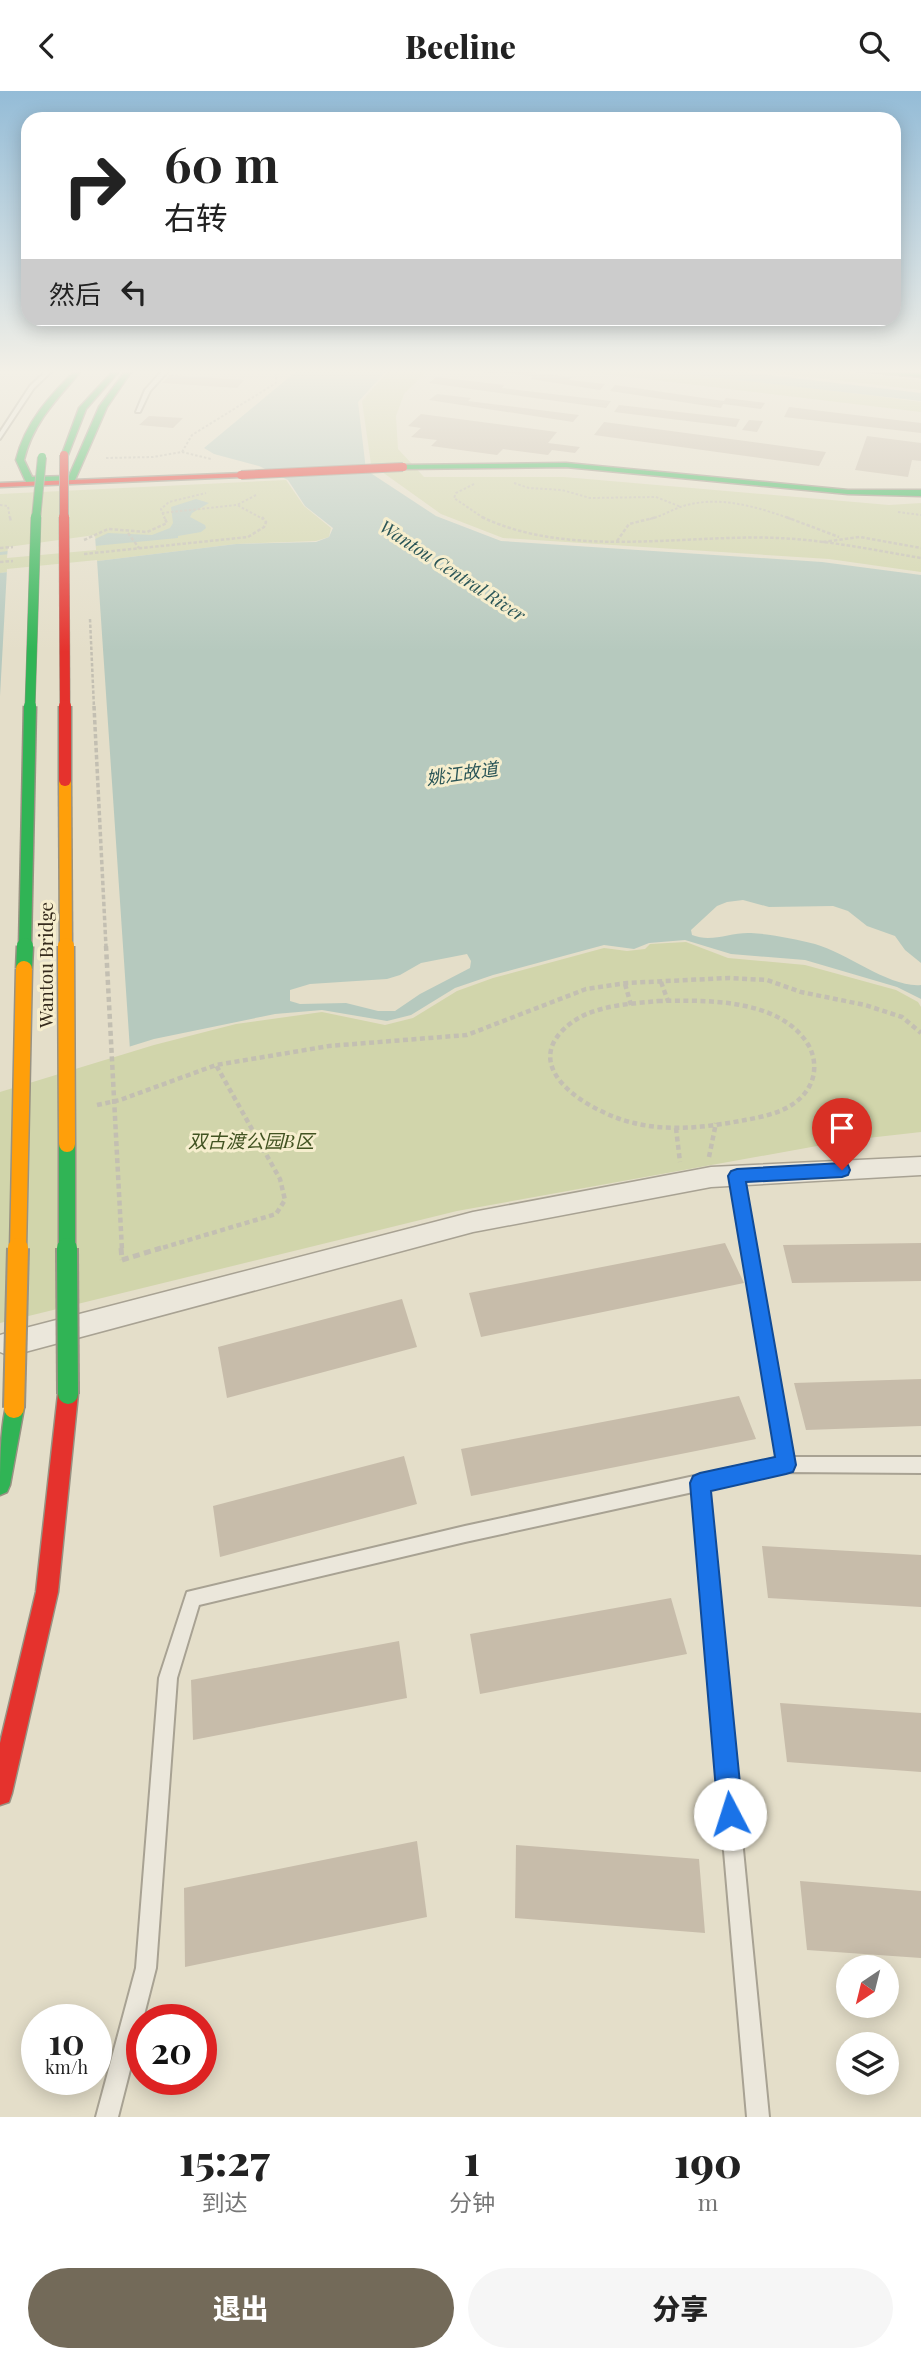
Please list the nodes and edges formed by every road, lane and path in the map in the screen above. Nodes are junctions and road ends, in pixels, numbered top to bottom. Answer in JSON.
{"nodes":[{"id":1,"x":20,"y":464,"type":"edge"},
{"id":2,"x":43,"y":464,"type":"edge"},
{"id":3,"x":64,"y":464,"type":"edge"},
{"id":4,"x":79,"y":464,"type":"edge"},
{"id":5,"x":529,"y":480,"type":"dead end"},
{"id":6,"x":474,"y":484,"type":"dead end"},
{"id":7,"x":0,"y":485,"type":"edge"},
{"id":8,"x":258,"y":487,"type":"dead end"},
{"id":9,"x":209,"y":491,"type":"dead end"},
{"id":10,"x":921,"y":493,"type":"edge"},
{"id":11,"x":0,"y":505,"type":"edge"},
{"id":12,"x":237,"y":505,"type":"junction"},
{"id":13,"x":681,"y":507,"type":"junction"},
{"id":14,"x":9,"y":509,"type":"dead end"},
{"id":15,"x":889,"y":510,"type":"dead end"},
{"id":16,"x":162,"y":513,"type":"junction"},
{"id":17,"x":921,"y":515,"type":"edge"},
{"id":18,"x":85,"y":531,"type":"dead end"},
{"id":19,"x":128,"y":533,"type":"junction"},
{"id":20,"x":839,"y":537,"type":"junction"},
{"id":21,"x":83,"y":540,"type":"dead end"},
{"id":22,"x":615,"y":542,"type":"junction"},
{"id":23,"x":822,"y":542,"type":"junction"},
{"id":24,"x":14,"y":547,"type":"dead end"},
{"id":25,"x":0,"y":548,"type":"edge"},
{"id":26,"x":139,"y":548,"type":"junction"},
{"id":27,"x":921,"y":548,"type":"edge"},
{"id":28,"x":83,"y":554,"type":"dead end"},
{"id":29,"x":921,"y":558,"type":"edge"},
{"id":30,"x":14,"y":561,"type":"dead end"},
{"id":31,"x":0,"y":562,"type":"edge"},
{"id":32,"x":87,"y":564,"type":"dead end"},
{"id":33,"x":89,"y":606,"type":"dead end"},
{"id":34,"x":661,"y":982,"type":"junction"},
{"id":35,"x":625,"y":984,"type":"junction"},
{"id":36,"x":668,"y":1001,"type":"junction"},
{"id":37,"x":631,"y":1005,"type":"junction"},
{"id":38,"x":921,"y":1033,"type":"edge"},
{"id":39,"x":216,"y":1066,"type":"junction"},
{"id":40,"x":93,"y":1106,"type":"dead end"},
{"id":41,"x":716,"y":1123,"type":"junction"},
{"id":42,"x":676,"y":1128,"type":"junction"},
{"id":43,"x":921,"y":1166,"type":"edge"},
{"id":44,"x":737,"y":1176,"type":"junction"},
{"id":45,"x":694,"y":1181,"type":"junction"},
{"id":46,"x":0,"y":1347,"type":"edge"},
{"id":47,"x":786,"y":1465,"type":"junction"},
{"id":48,"x":921,"y":1465,"type":"edge"},
{"id":49,"x":700,"y":1483,"type":"junction"},
{"id":50,"x":0,"y":1485,"type":"edge"},
{"id":51,"x":0,"y":1793,"type":"edge"},
{"id":52,"x":107,"y":2117,"type":"edge"},
{"id":53,"x":758,"y":2117,"type":"edge"}],
"edges":[{"from":1,"to":4,"type":"main road"},
{"from":2,"to":50,"type":"main road","name":"Wantou Bridge","bridge":true},
{"from":3,"to":51,"type":"main road","name":"Wantou Bridge","bridge":true},
{"from":5,"to":13,"type":"path"},
{"from":6,"to":22,"type":"path"},
{"from":7,"to":10,"type":"main road","bridge":true},
{"from":8,"to":12,"type":"path"},
{"from":9,"to":16,"type":"path"},
{"from":11,"to":14,"type":"path"},
{"from":12,"to":16,"type":"path"},
{"from":12,"to":26,"type":"path"},
{"from":13,"to":20,"type":"path"},
{"from":13,"to":22,"type":"path"},
{"from":15,"to":17,"type":"path"},
{"from":16,"to":19,"type":"path"},
{"from":18,"to":32,"type":"path"},
{"from":19,"to":21,"type":"path"},
{"from":19,"to":26,"type":"path"},
{"from":20,"to":23,"type":"path"},
{"from":20,"to":27,"type":"path"},
{"from":22,"to":23,"type":"path"},
{"from":23,"to":29,"type":"path"},
{"from":24,"to":25,"type":"path"},
{"from":26,"to":28,"type":"path"},
{"from":30,"to":31,"type":"path"},
{"from":33,"to":39,"type":"path","bridge":true},
{"from":34,"to":35,"type":"path"},
{"from":34,"to":36,"type":"path"},
{"from":34,"to":38,"type":"path"},
{"from":35,"to":37,"type":"path"},
{"from":35,"to":39,"type":"path"},
{"from":36,"to":37,"type":"path"},
{"from":36,"to":41,"type":"path"},
{"from":37,"to":42,"type":"path"},
{"from":39,"to":40,"type":"path"},
{"from":41,"to":42,"type":"path"},
{"from":41,"to":45,"type":"path"},
{"from":42,"to":45,"type":"path"},
{"from":43,"to":44,"type":"street"},
{"from":44,"to":45,"type":"street"},
{"from":44,"to":47,"type":"lane"},
{"from":45,"to":46,"type":"street"},
{"from":47,"to":48,"type":"lane"},
{"from":47,"to":49,"type":"lane"},
{"from":49,"to":52,"type":"lane"},
{"from":49,"to":53,"type":"lane"}]}
